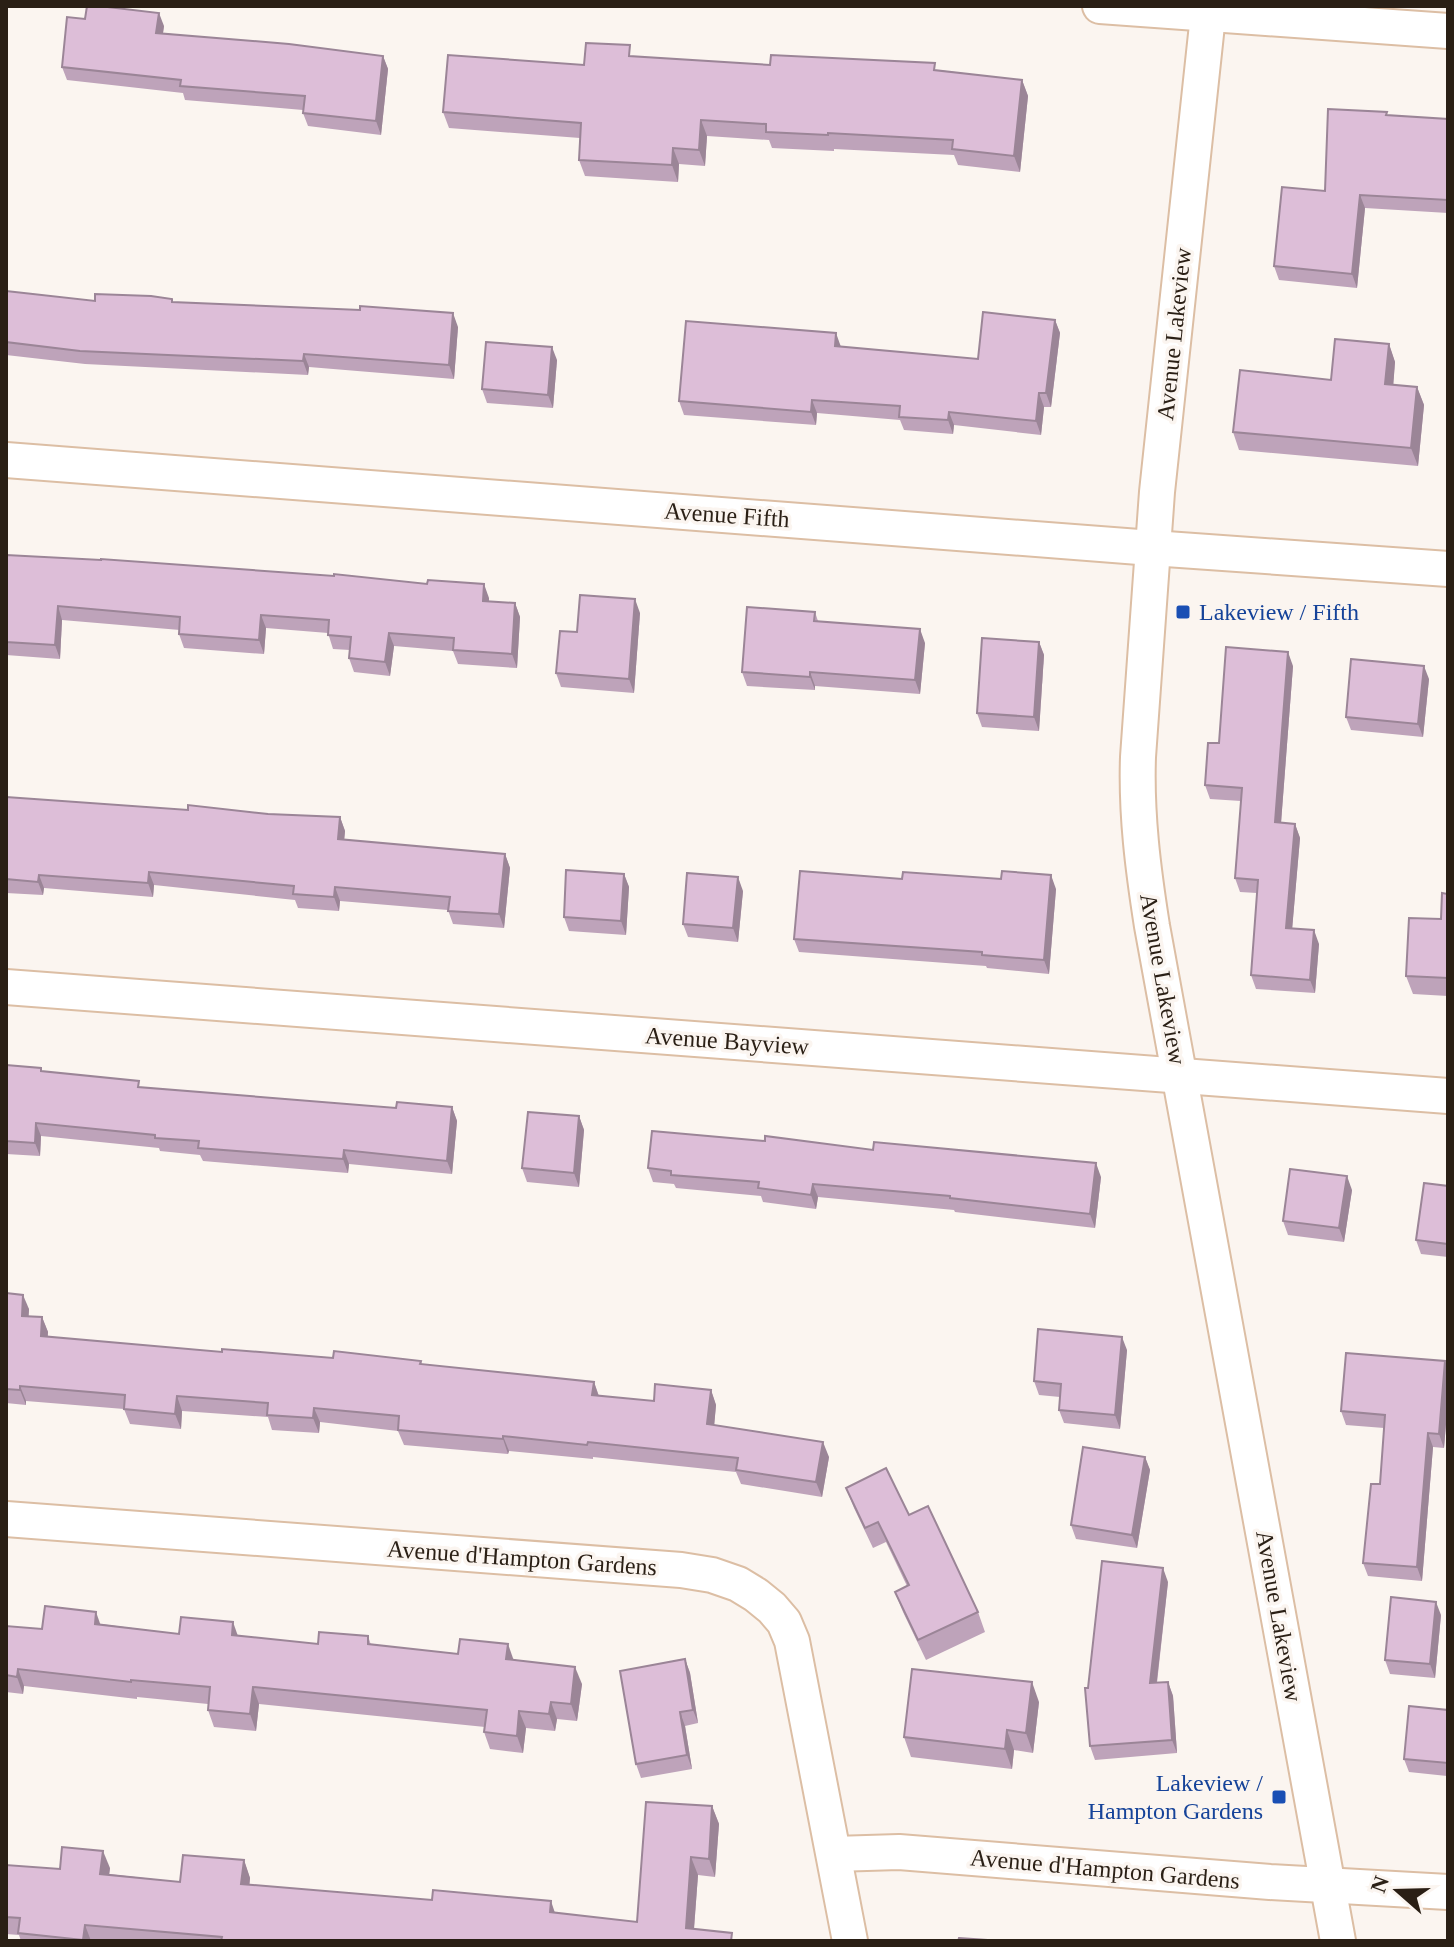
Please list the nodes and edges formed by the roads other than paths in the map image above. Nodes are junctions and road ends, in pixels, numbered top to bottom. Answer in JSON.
{"nodes":[{"id":1,"x":1100,"y":6,"type":"edge"},
{"id":2,"x":1208,"y":9,"type":"edge"},
{"id":3,"x":1448,"y":31,"type":"edge"},
{"id":4,"x":6,"y":460,"type":"edge"},
{"id":5,"x":1152,"y":548,"type":"junction"},
{"id":6,"x":1448,"y":569,"type":"edge"},
{"id":7,"x":6,"y":987,"type":"edge"},
{"id":8,"x":1180,"y":1076,"type":"junction"},
{"id":9,"x":1448,"y":1096,"type":"edge"},
{"id":10,"x":6,"y":1519,"type":"edge"},
{"id":11,"x":834,"y":1854,"type":"junction"},
{"id":12,"x":1329,"y":1886,"type":"junction"},
{"id":13,"x":1448,"y":1892,"type":"edge"},
{"id":14,"x":850,"y":1941,"type":"edge"},
{"id":15,"x":1338,"y":1941,"type":"edge"}],
"edges":[{"from":1,"to":2,"type":"street"},
{"from":2,"to":3,"type":"street"},
{"from":2,"to":5,"type":"street","name":"Avenue Lakeview"},
{"from":4,"to":5,"type":"street","name":"Avenue Fifth"},
{"from":5,"to":6,"type":"street","name":"Avenue Fifth"},
{"from":5,"to":8,"type":"street","name":"Avenue Lakeview"},
{"from":7,"to":8,"type":"street","name":"Avenue Bayview"},
{"from":8,"to":9,"type":"street","name":"Avenue Bayview"},
{"from":8,"to":12,"type":"street","name":"Avenue Lakeview"},
{"from":10,"to":11,"type":"street","name":"Avenue d'Hampton Gardens"},
{"from":11,"to":12,"type":"street","name":"Avenue d'Hampton Gardens"},
{"from":11,"to":14,"type":"street","name":"Avenue d'Hampton Gardens"},
{"from":12,"to":13,"type":"street","name":"Avenue d'Hampton Gardens"},
{"from":12,"to":15,"type":"street","name":"Avenue Lakeview"}]}
